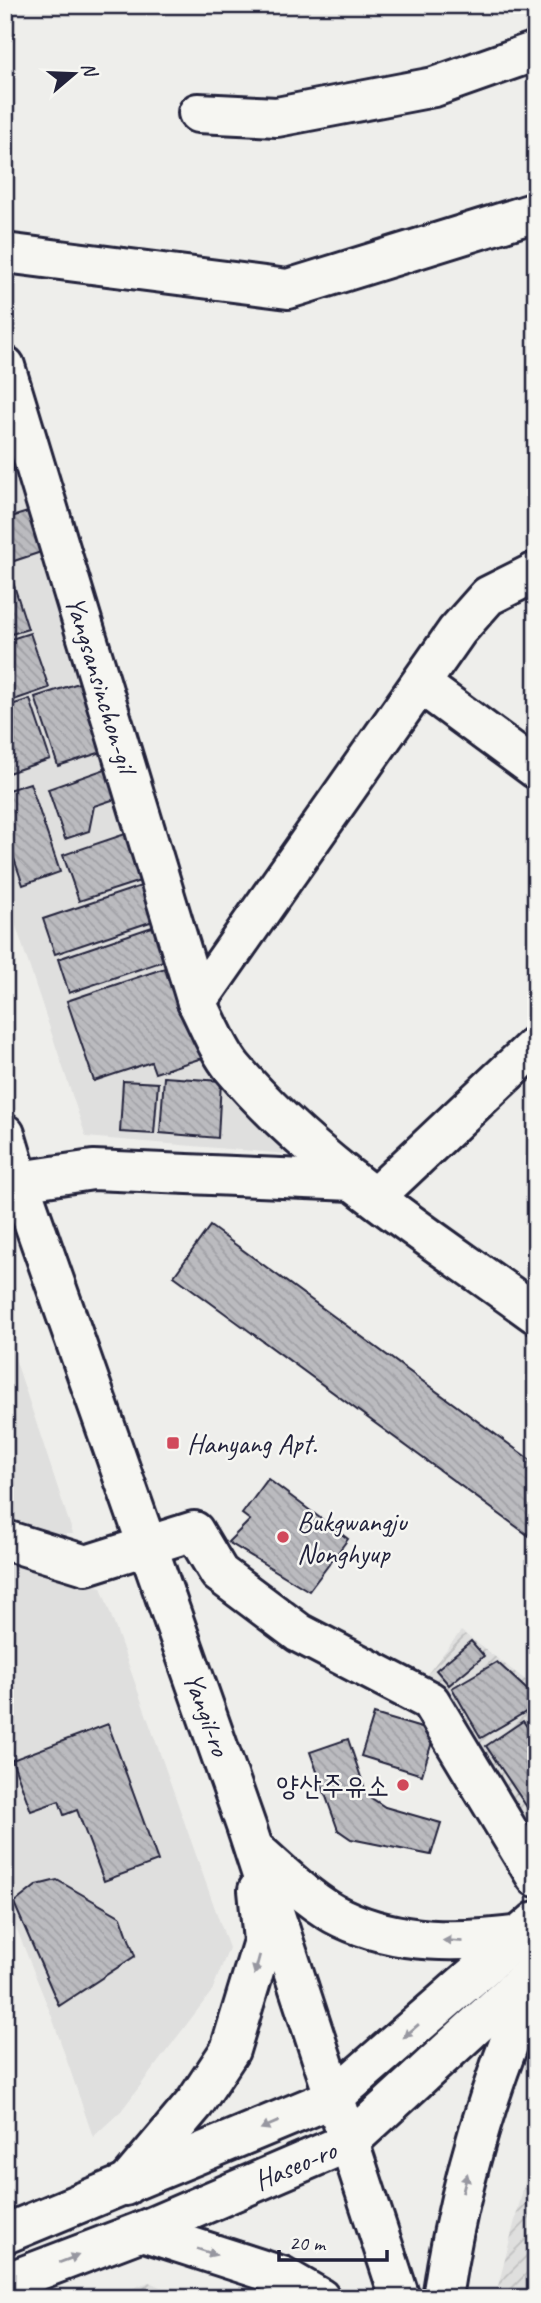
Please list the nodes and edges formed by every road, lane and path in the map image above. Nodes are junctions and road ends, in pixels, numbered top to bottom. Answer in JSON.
{"nodes":[{"id":1,"x":536,"y":51,"type":"edge"},
{"id":2,"x":198,"y":113,"type":"dead end"},
{"id":3,"x":536,"y":212,"type":"edge"},
{"id":4,"x":5,"y":253,"type":"edge"},
{"id":5,"x":5,"y":366,"type":"edge"},
{"id":6,"x":536,"y":572,"type":"edge"},
{"id":7,"x":422,"y":685,"type":"junction"},
{"id":8,"x":536,"y":769,"type":"edge"},
{"id":9,"x":197,"y":1002,"type":"junction"},
{"id":10,"x":536,"y":1045,"type":"edge"},
{"id":11,"x":5,"y":1134,"type":"edge"},
{"id":12,"x":19,"y":1181,"type":"junction"},
{"id":13,"x":364,"y":1189,"type":"junction"},
{"id":14,"x":536,"y":1314,"type":"edge"},
{"id":15,"x":5,"y":1540,"type":"edge"},
{"id":16,"x":148,"y":1547,"type":"junction"},
{"id":17,"x":254,"y":1849,"type":"junction"},
{"id":18,"x":536,"y":1877,"type":"edge"},
{"id":19,"x":528,"y":1928,"type":"edge"},
{"id":20,"x":536,"y":1970,"type":"edge"},
{"id":21,"x":536,"y":1977,"type":"edge"},
{"id":22,"x":333,"y":2098,"type":"junction"},
{"id":23,"x":349,"y":2142,"type":"junction"},
{"id":24,"x":125,"y":2186,"type":"junction"},
{"id":25,"x":142,"y":2231,"type":"junction"},
{"id":26,"x":5,"y":2234,"type":"edge"},
{"id":27,"x":5,"y":2283,"type":"edge"},
{"id":28,"x":320,"y":2298,"type":"edge"},
{"id":29,"x":400,"y":2298,"type":"edge"},
{"id":30,"x":442,"y":2298,"type":"edge"}],
"edges":[{"from":1,"to":2,"type":"street"},
{"from":3,"to":4,"type":"street"},
{"from":5,"to":9,"type":"street","name":"Yangsansinchon-gil"},
{"from":6,"to":7,"type":"street"},
{"from":7,"to":8,"type":"street"},
{"from":7,"to":9,"type":"street"},
{"from":9,"to":13,"type":"street","name":"Yangsansinchon-gil"},
{"from":10,"to":13,"type":"street"},
{"from":11,"to":12,"type":"street","name":"Yangil-ro"},
{"from":12,"to":13,"type":"street"},
{"from":12,"to":16,"type":"street","name":"Yangil-ro"},
{"from":13,"to":14,"type":"street","name":"Yangsansinchon-gil"},
{"from":15,"to":16,"type":"street"},
{"from":16,"to":17,"type":"street","name":"Yangil-ro"},
{"from":16,"to":18,"type":"street"},
{"from":19,"to":17,"type":"street","one_way":true},
{"from":17,"to":22,"type":"street","name":"Yangil-ro"},
{"from":17,"to":24,"type":"street","one_way":true},
{"from":19,"to":22,"type":"street","name":"Haseo-ro","one_way":true},
{"from":20,"to":23,"type":"street","name":"Haseo-ro"},
{"from":30,"to":21,"type":"street","one_way":true},
{"from":22,"to":23,"type":"street","name":"Yangil-ro"},
{"from":22,"to":24,"type":"street","name":"Haseo-ro","one_way":true},
{"from":23,"to":25,"type":"street","name":"Haseo-ro"},
{"from":23,"to":29,"type":"street","name":"Yangil-ro"},
{"from":24,"to":26,"type":"street","name":"Haseo-ro"},
{"from":27,"to":25,"type":"street","name":"Haseo-ro","one_way":true},
{"from":25,"to":28,"type":"street","one_way":true}]}
